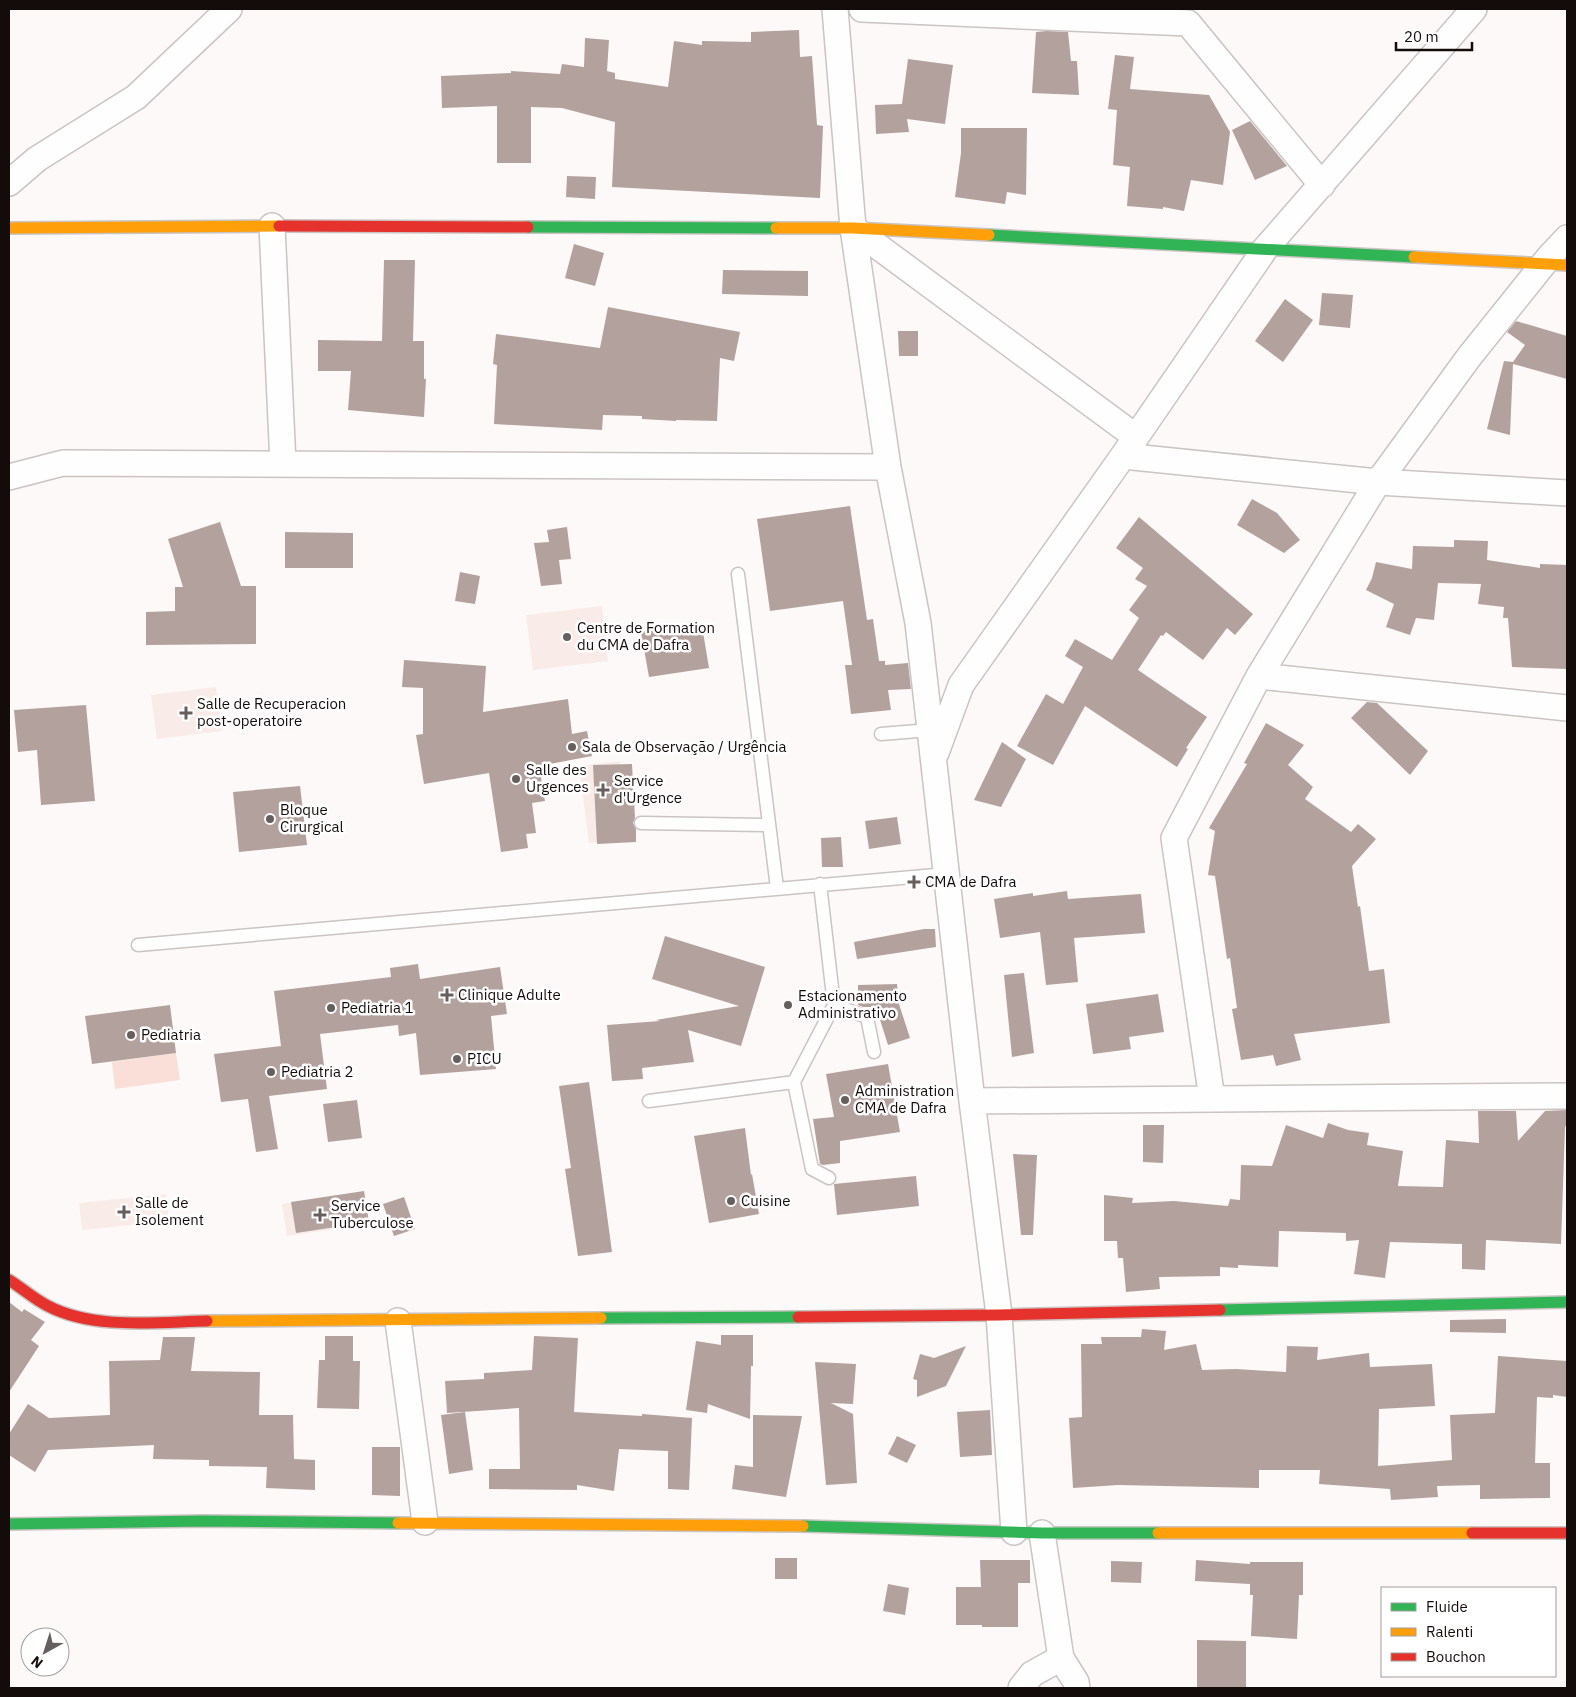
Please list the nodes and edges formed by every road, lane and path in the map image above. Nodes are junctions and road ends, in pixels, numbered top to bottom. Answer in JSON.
{"nodes":[{"id":1,"x":228,"y":9,"type":"edge"},
{"id":2,"x":835,"y":9,"type":"edge"},
{"id":3,"x":862,"y":9,"type":"edge"},
{"id":4,"x":1474,"y":9,"type":"edge"},
{"id":5,"x":1194,"y":16,"type":"edge"},
{"id":6,"x":9,"y":183,"type":"edge"},
{"id":7,"x":1322,"y":185,"type":"junction"},
{"id":8,"x":272,"y":226,"type":"junction"},
{"id":9,"x":9,"y":228,"type":"edge"},
{"id":10,"x":853,"y":228,"type":"junction"},
{"id":11,"x":1567,"y":238,"type":"edge"},
{"id":12,"x":1265,"y":249,"type":"junction"},
{"id":13,"x":1556,"y":264,"type":"edge"},
{"id":14,"x":1130,"y":447,"type":"junction"},
{"id":15,"x":283,"y":464,"type":"junction"},
{"id":16,"x":888,"y":467,"type":"junction"},
{"id":17,"x":9,"y":477,"type":"edge"},
{"id":18,"x":1378,"y":482,"type":"junction"},
{"id":19,"x":1567,"y":493,"type":"edge"},
{"id":20,"x":738,"y":574,"type":"dead end"},
{"id":21,"x":1259,"y":676,"type":"junction"},
{"id":22,"x":1567,"y":708,"type":"edge"},
{"id":23,"x":930,"y":730,"type":"junction"},
{"id":24,"x":881,"y":734,"type":"dead end"},
{"id":25,"x":934,"y":759,"type":"junction"},
{"id":26,"x":641,"y":823,"type":"dead end"},
{"id":27,"x":770,"y":825,"type":"junction"},
{"id":28,"x":947,"y":874,"type":"junction"},
{"id":29,"x":820,"y":884,"type":"junction"},
{"id":30,"x":778,"y":888,"type":"junction"},
{"id":31,"x":138,"y":945,"type":"dead end"},
{"id":32,"x":834,"y":1005,"type":"junction"},
{"id":33,"x":874,"y":1052,"type":"dead end"},
{"id":34,"x":794,"y":1082,"type":"junction"},
{"id":35,"x":1567,"y":1096,"type":"edge"},
{"id":36,"x":1212,"y":1099,"type":"junction"},
{"id":37,"x":649,"y":1101,"type":"dead end"},
{"id":38,"x":972,"y":1102,"type":"junction"},
{"id":39,"x":829,"y":1178,"type":"dead end"},
{"id":40,"x":9,"y":1280,"type":"edge"},
{"id":41,"x":1567,"y":1302,"type":"edge"},
{"id":42,"x":999,"y":1315,"type":"junction"},
{"id":43,"x":398,"y":1321,"type":"junction"},
{"id":44,"x":425,"y":1522,"type":"junction"},
{"id":45,"x":9,"y":1524,"type":"edge"},
{"id":46,"x":1014,"y":1532,"type":"junction"},
{"id":47,"x":1567,"y":1532,"type":"edge"},
{"id":48,"x":1042,"y":1533,"type":"junction"},
{"id":49,"x":1061,"y":1658,"type":"junction"},
{"id":50,"x":1021,"y":1688,"type":"edge"},
{"id":51,"x":1077,"y":1688,"type":"edge"}],
"edges":[{"from":1,"to":6,"type":"street"},
{"from":2,"to":10,"type":"street"},
{"from":3,"to":5,"type":"street"},
{"from":4,"to":7,"type":"street"},
{"from":5,"to":7,"type":"street"},
{"from":7,"to":12,"type":"street"},
{"from":8,"to":9,"type":"street"},
{"from":8,"to":10,"type":"street"},
{"from":8,"to":15,"type":"street"},
{"from":10,"to":12,"type":"street"},
{"from":10,"to":14,"type":"street"},
{"from":10,"to":16,"type":"street"},
{"from":11,"to":13,"type":"street"},
{"from":12,"to":13,"type":"street"},
{"from":12,"to":14,"type":"street"},
{"from":13,"to":18,"type":"street"},
{"from":14,"to":18,"type":"street"},
{"from":14,"to":25,"type":"street"},
{"from":15,"to":16,"type":"street"},
{"from":15,"to":17,"type":"street"},
{"from":16,"to":23,"type":"street"},
{"from":18,"to":19,"type":"street"},
{"from":18,"to":21,"type":"street"},
{"from":20,"to":27,"type":"lane"},
{"from":21,"to":22,"type":"street"},
{"from":21,"to":36,"type":"street"},
{"from":23,"to":24,"type":"lane"},
{"from":23,"to":25,"type":"street"},
{"from":25,"to":28,"type":"street"},
{"from":26,"to":27,"type":"lane"},
{"from":27,"to":30,"type":"lane"},
{"from":28,"to":29,"type":"lane"},
{"from":28,"to":38,"type":"street"},
{"from":29,"to":30,"type":"lane"},
{"from":29,"to":32,"type":"lane"},
{"from":30,"to":31,"type":"lane"},
{"from":32,"to":33,"type":"lane"},
{"from":32,"to":34,"type":"lane"},
{"from":34,"to":37,"type":"lane"},
{"from":34,"to":39,"type":"lane"},
{"from":35,"to":36,"type":"street"},
{"from":36,"to":38,"type":"street"},
{"from":38,"to":42,"type":"street"},
{"from":40,"to":43,"type":"street"},
{"from":41,"to":42,"type":"street"},
{"from":42,"to":43,"type":"street"},
{"from":42,"to":46,"type":"street"},
{"from":43,"to":44,"type":"street"},
{"from":44,"to":45,"type":"street"},
{"from":44,"to":46,"type":"street"},
{"from":46,"to":48,"type":"street"},
{"from":47,"to":48,"type":"street"},
{"from":48,"to":49,"type":"street"},
{"from":49,"to":50,"type":"street"},
{"from":49,"to":51,"type":"street"}]}
